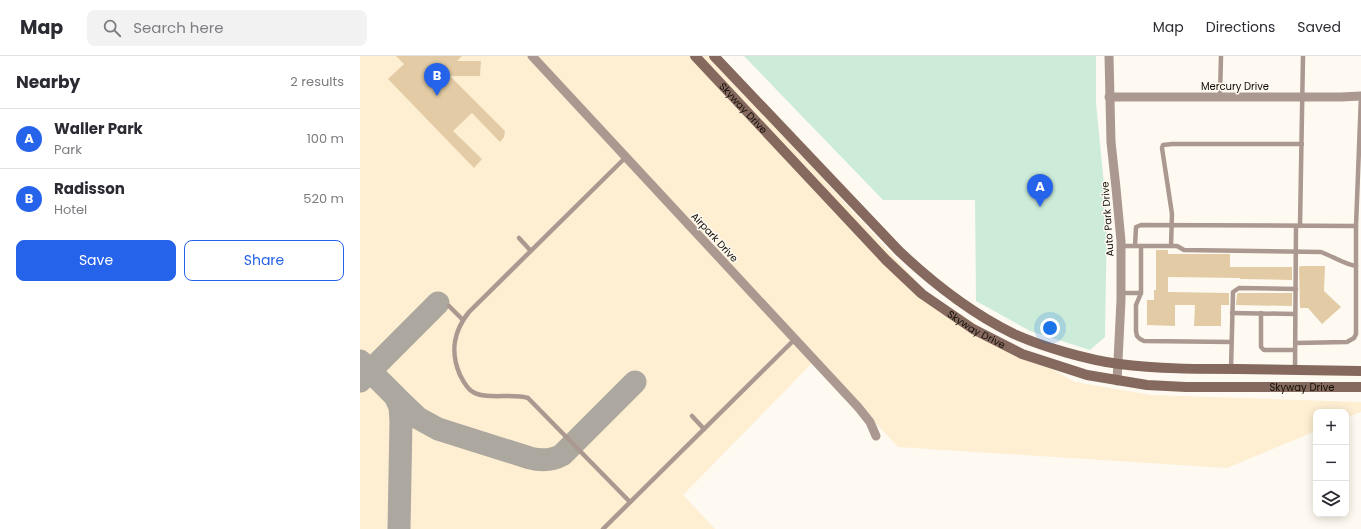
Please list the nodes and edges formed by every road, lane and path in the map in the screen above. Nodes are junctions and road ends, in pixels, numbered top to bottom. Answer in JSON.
{"nodes":[{"id":1,"x":532,"y":56,"type":"edge"},
{"id":2,"x":695,"y":56,"type":"edge"},
{"id":3,"x":714,"y":56,"type":"edge"},
{"id":4,"x":1109,"y":56,"type":"edge"},
{"id":5,"x":1221,"y":56,"type":"edge"},
{"id":6,"x":1303,"y":56,"type":"edge"},
{"id":7,"x":1361,"y":96,"type":"edge"},
{"id":8,"x":1109,"y":97,"type":"junction"},
{"id":9,"x":1220,"y":97,"type":"junction"},
{"id":10,"x":1303,"y":97,"type":"junction"},
{"id":11,"x":1302,"y":144,"type":"junction"},
{"id":12,"x":626,"y":157,"type":"junction"},
{"id":13,"x":1172,"y":225,"type":"junction"},
{"id":14,"x":1298,"y":226,"type":"junction"},
{"id":15,"x":1356,"y":226,"type":"junction"},
{"id":16,"x":519,"y":238,"type":"dead end"},
{"id":17,"x":1120,"y":246,"type":"junction"},
{"id":18,"x":1135,"y":246,"type":"junction"},
{"id":19,"x":1141,"y":246,"type":"junction"},
{"id":20,"x":1172,"y":246,"type":"junction"},
{"id":21,"x":530,"y":250,"type":"junction"},
{"id":22,"x":1296,"y":251,"type":"junction"},
{"id":23,"x":1356,"y":266,"type":"junction"},
{"id":24,"x":1296,"y":289,"type":"junction"},
{"id":25,"x":1120,"y":293,"type":"junction"},
{"id":26,"x":1141,"y":293,"type":"junction"},
{"id":27,"x":449,"y":306,"type":"dead end"},
{"id":28,"x":1232,"y":313,"type":"junction"},
{"id":29,"x":1261,"y":313,"type":"junction"},
{"id":30,"x":1295,"y":314,"type":"junction"},
{"id":31,"x":463,"y":320,"type":"junction"},
{"id":32,"x":796,"y":339,"type":"junction"},
{"id":33,"x":1231,"y":342,"type":"junction"},
{"id":34,"x":1295,"y":343,"type":"junction"},
{"id":35,"x":1295,"y":350,"type":"junction"},
{"id":36,"x":1118,"y":364,"type":"junction"},
{"id":37,"x":1231,"y":369,"type":"junction"},
{"id":38,"x":1295,"y":370,"type":"junction"},
{"id":39,"x":1361,"y":371,"type":"edge"},
{"id":40,"x":1117,"y":381,"type":"junction"},
{"id":41,"x":1361,"y":387,"type":"edge"},
{"id":42,"x":692,"y":416,"type":"dead end"},
{"id":43,"x":704,"y":429,"type":"junction"},
{"id":44,"x":876,"y":436,"type":"dead end"},
{"id":45,"x":630,"y":502,"type":"junction"},
{"id":46,"x":603,"y":529,"type":"edge"}],
"edges":[{"from":1,"to":12,"type":"street","name":"Airpark Drive"},
{"from":2,"to":40,"type":"main road","name":"Skyway Drive"},
{"from":3,"to":36,"type":"main road","name":"Skyway Drive"},
{"from":4,"to":8,"type":"street","name":"Auto Park Drive"},
{"from":5,"to":9,"type":"lane"},
{"from":6,"to":10,"type":"lane"},
{"from":7,"to":10,"type":"street","name":"Mercury Drive"},
{"from":7,"to":15,"type":"lane"},
{"from":8,"to":9,"type":"street","name":"Mercury Drive"},
{"from":8,"to":17,"type":"street","name":"Auto Park Drive"},
{"from":9,"to":10,"type":"street","name":"Mercury Drive"},
{"from":10,"to":11,"type":"lane"},
{"from":11,"to":13,"type":"lane"},
{"from":11,"to":14,"type":"lane"},
{"from":12,"to":21,"type":"lane"},
{"from":12,"to":32,"type":"street","name":"Airpark Drive"},
{"from":13,"to":14,"type":"lane"},
{"from":13,"to":18,"type":"lane"},
{"from":13,"to":20,"type":"lane"},
{"from":14,"to":15,"type":"lane"},
{"from":14,"to":22,"type":"lane"},
{"from":15,"to":23,"type":"lane"},
{"from":16,"to":21,"type":"lane"},
{"from":17,"to":18,"type":"lane"},
{"from":17,"to":25,"type":"street","name":"Auto Park Drive"},
{"from":18,"to":19,"type":"lane"},
{"from":19,"to":20,"type":"lane"},
{"from":19,"to":26,"type":"lane"},
{"from":20,"to":22,"type":"lane"},
{"from":21,"to":31,"type":"lane"},
{"from":22,"to":23,"type":"lane"},
{"from":22,"to":24,"type":"lane"},
{"from":23,"to":34,"type":"lane"},
{"from":24,"to":28,"type":"lane"},
{"from":24,"to":30,"type":"lane"},
{"from":25,"to":26,"type":"lane"},
{"from":25,"to":36,"type":"street","name":"Auto Park Drive"},
{"from":26,"to":33,"type":"lane"},
{"from":27,"to":31,"type":"lane"},
{"from":28,"to":29,"type":"lane"},
{"from":28,"to":33,"type":"lane"},
{"from":29,"to":30,"type":"lane"},
{"from":29,"to":35,"type":"lane"},
{"from":30,"to":34,"type":"lane"},
{"from":31,"to":45,"type":"lane"},
{"from":32,"to":43,"type":"lane"},
{"from":32,"to":44,"type":"street","name":"Airpark Drive"},
{"from":33,"to":37,"type":"lane"},
{"from":34,"to":35,"type":"lane"},
{"from":35,"to":38,"type":"lane"},
{"from":36,"to":37,"type":"main road","name":"Skyway Drive"},
{"from":36,"to":40,"type":"street","name":"Auto Park Drive"},
{"from":37,"to":38,"type":"main road","name":"Skyway Drive"},
{"from":38,"to":39,"type":"main road","name":"Skyway Drive"},
{"from":40,"to":41,"type":"main road","name":"Skyway Drive"},
{"from":42,"to":43,"type":"lane"},
{"from":43,"to":45,"type":"lane"},
{"from":45,"to":46,"type":"lane"}]}
